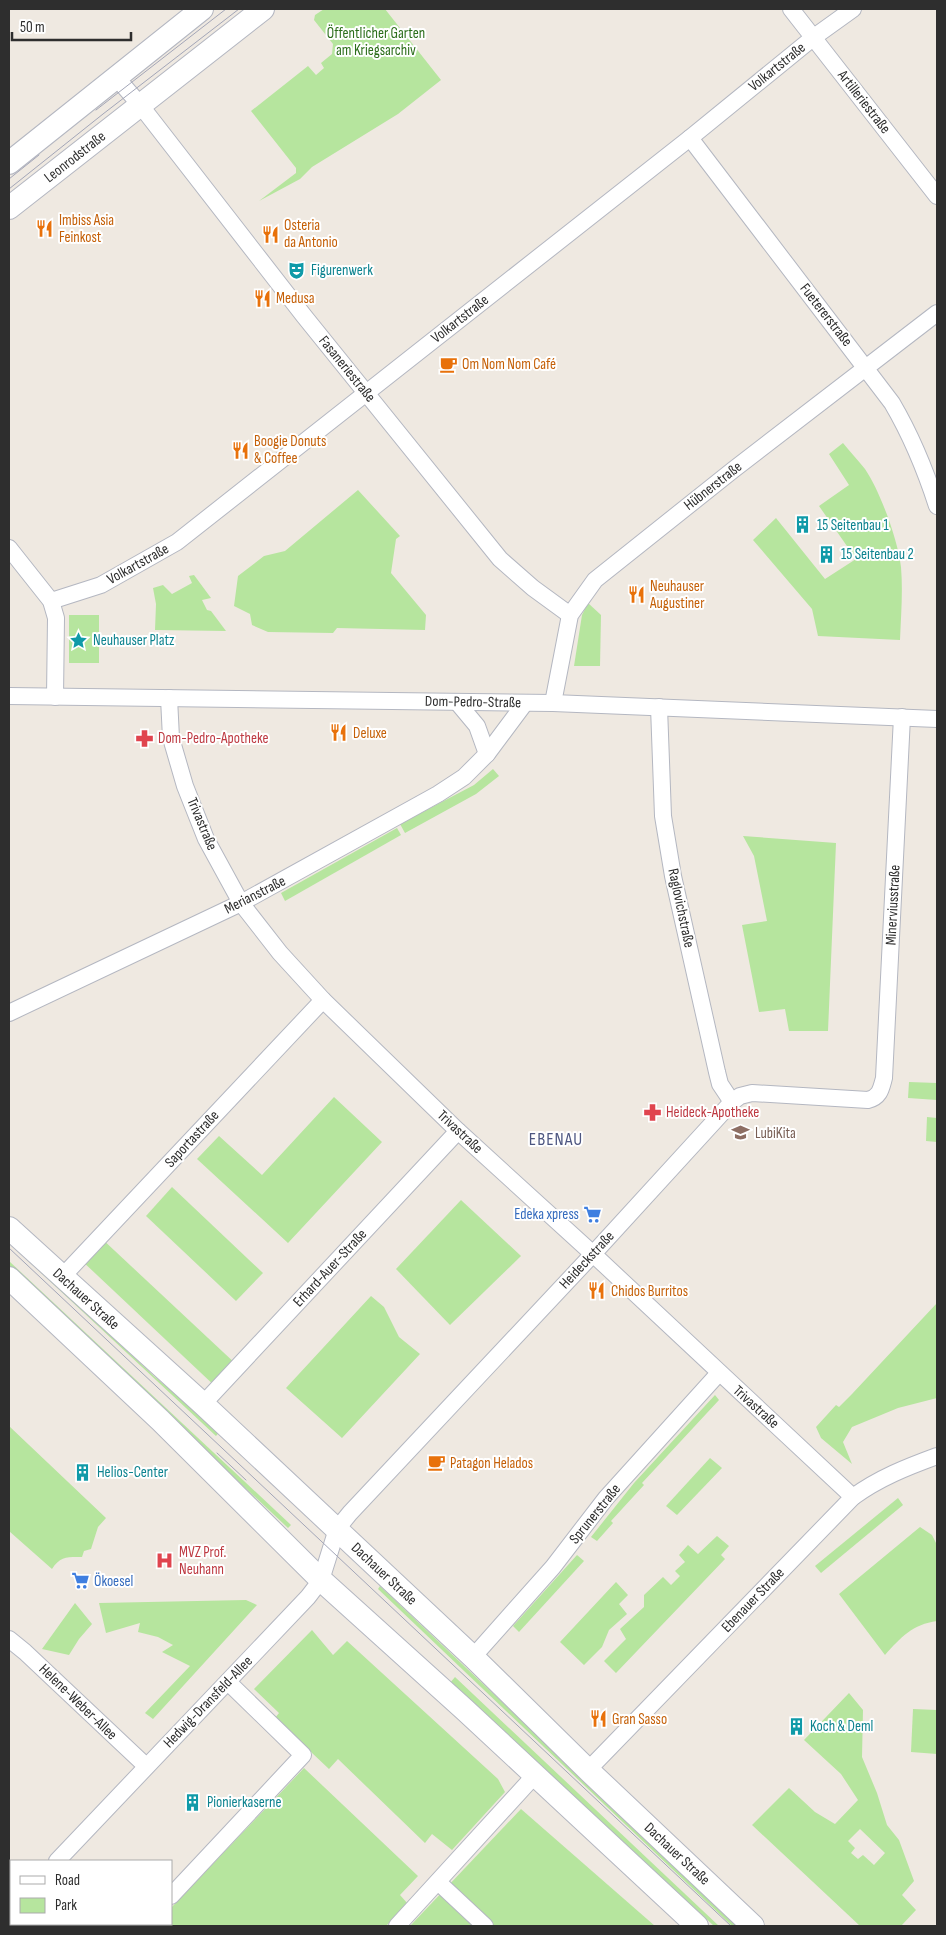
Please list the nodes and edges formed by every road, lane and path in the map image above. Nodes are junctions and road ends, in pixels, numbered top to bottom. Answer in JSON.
{"nodes":[{"id":1,"x":202,"y":9,"type":"edge"},
{"id":2,"x":262,"y":9,"type":"edge"},
{"id":3,"x":791,"y":9,"type":"edge"},
{"id":4,"x":853,"y":9,"type":"edge"},
{"id":5,"x":814,"y":37,"type":"junction"},
{"id":6,"x":116,"y":77,"type":"junction"},
{"id":7,"x":141,"y":106,"type":"junction"},
{"id":8,"x":690,"y":138,"type":"junction"},
{"id":9,"x":9,"y":163,"type":"edge"},
{"id":10,"x":937,"y":196,"type":"edge"},
{"id":11,"x":9,"y":208,"type":"edge"},
{"id":12,"x":937,"y":313,"type":"edge"},
{"id":13,"x":866,"y":367,"type":"junction"},
{"id":14,"x":366,"y":392,"type":"junction"},
{"id":15,"x":937,"y":506,"type":"edge"},
{"id":16,"x":9,"y":548,"type":"edge"},
{"id":17,"x":51,"y":601,"type":"junction"},
{"id":18,"x":570,"y":616,"type":"junction"},
{"id":19,"x":9,"y":696,"type":"edge"},
{"id":20,"x":55,"y":697,"type":"junction"},
{"id":21,"x":169,"y":698,"type":"junction"},
{"id":22,"x":457,"y":702,"type":"junction"},
{"id":23,"x":525,"y":703,"type":"junction"},
{"id":24,"x":553,"y":703,"type":"junction"},
{"id":25,"x":660,"y":708,"type":"junction"},
{"id":26,"x":902,"y":717,"type":"junction"},
{"id":27,"x":937,"y":719,"type":"edge"},
{"id":28,"x":487,"y":754,"type":"junction"},
{"id":29,"x":241,"y":903,"type":"junction"},
{"id":30,"x":322,"y":1000,"type":"junction"},
{"id":31,"x":9,"y":1013,"type":"edge"},
{"id":32,"x":880,"y":1093,"type":"joint"},
{"id":33,"x":732,"y":1102,"type":"junction"},
{"id":34,"x":458,"y":1131,"type":"junction"},
{"id":35,"x":9,"y":1228,"type":"edge"},
{"id":36,"x":593,"y":1254,"type":"junction"},
{"id":37,"x":62,"y":1277,"type":"junction"},
{"id":38,"x":9,"y":1278,"type":"edge"},
{"id":39,"x":719,"y":1373,"type":"junction"},
{"id":40,"x":202,"y":1404,"type":"junction"},
{"id":41,"x":937,"y":1456,"type":"edge"},
{"id":42,"x":853,"y":1497,"type":"junction"},
{"id":43,"x":337,"y":1529,"type":"junction"},
{"id":44,"x":321,"y":1580,"type":"junction"},
{"id":45,"x":9,"y":1639,"type":"edge"},
{"id":46,"x":473,"y":1657,"type":"junction"},
{"id":47,"x":228,"y":1682,"type":"junction"},
{"id":48,"x":146,"y":1766,"type":"junction"},
{"id":49,"x":588,"y":1770,"type":"junction"},
{"id":50,"x":535,"y":1775,"type":"junction"},
{"id":51,"x":58,"y":1860,"type":"edge"},
{"id":52,"x":438,"y":1882,"type":"junction"},
{"id":53,"x":172,"y":1895,"type":"edge"},
{"id":54,"x":397,"y":1926,"type":"edge"},
{"id":55,"x":485,"y":1926,"type":"edge"},
{"id":56,"x":697,"y":1926,"type":"edge"},
{"id":57,"x":753,"y":1926,"type":"edge"}],
"edges":[{"from":1,"to":6,"type":"main road"},
{"from":2,"to":7,"type":"main road","name":"Leonrodstraße"},
{"from":3,"to":5,"type":"street","name":"Artilleriestraße"},
{"from":4,"to":5,"type":"street","name":"Volkartstraße"},
{"from":5,"to":8,"type":"street","name":"Volkartstraße"},
{"from":5,"to":10,"type":"street","name":"Artilleriestraße"},
{"from":6,"to":7,"type":"street"},
{"from":6,"to":9,"type":"main road"},
{"from":7,"to":11,"type":"main road","name":"Leonrodstraße"},
{"from":7,"to":14,"type":"street","name":"Fasaneriestraße"},
{"from":8,"to":13,"type":"street","name":"Fuetererstraße"},
{"from":8,"to":14,"type":"street","name":"Volkartstraße"},
{"from":12,"to":13,"type":"street","name":"Hübnerstraße"},
{"from":13,"to":15,"type":"street","name":"Fuetererstraße"},
{"from":13,"to":18,"type":"street","name":"Hübnerstraße"},
{"from":14,"to":17,"type":"street","name":"Volkartstraße"},
{"from":14,"to":18,"type":"street","name":"Fasaneriestraße"},
{"from":16,"to":17,"type":"street"},
{"from":17,"to":20,"type":"street"},
{"from":18,"to":24,"type":"street","name":"Hübnerstraße"},
{"from":19,"to":20,"type":"street","name":"Dom-Pedro-Straße"},
{"from":20,"to":21,"type":"street","name":"Dom-Pedro-Straße"},
{"from":21,"to":22,"type":"street","name":"Dom-Pedro-Straße"},
{"from":21,"to":29,"type":"street","name":"Trivastraße"},
{"from":22,"to":23,"type":"street","name":"Dom-Pedro-Straße"},
{"from":22,"to":28,"type":"street"},
{"from":23,"to":24,"type":"street","name":"Dom-Pedro-Straße"},
{"from":23,"to":28,"type":"street","name":"Merianstraße"},
{"from":24,"to":25,"type":"street","name":"Dom-Pedro-Straße"},
{"from":25,"to":26,"type":"street","name":"Dom-Pedro-Straße"},
{"from":25,"to":33,"type":"street","name":"Raglovichstraße"},
{"from":26,"to":27,"type":"street","name":"Dom-Pedro-Straße"},
{"from":26,"to":32,"type":"street","name":"Minerviusstraße"},
{"from":28,"to":29,"type":"street","name":"Merianstraße"},
{"from":29,"to":30,"type":"street","name":"Trivastraße"},
{"from":29,"to":31,"type":"street","name":"Merianstraße"},
{"from":30,"to":34,"type":"street","name":"Trivastraße"},
{"from":30,"to":37,"type":"street","name":"Saportastraße"},
{"from":32,"to":33,"type":"street","name":"Heideckstraße"},
{"from":33,"to":36,"type":"street","name":"Heideckstraße"},
{"from":34,"to":36,"type":"street","name":"Trivastraße"},
{"from":34,"to":40,"type":"street","name":"Erhard-Auer-Straße"},
{"from":35,"to":37,"type":"main road","name":"Dachauer Straße"},
{"from":36,"to":39,"type":"street","name":"Trivastraße"},
{"from":36,"to":43,"type":"street","name":"Heideckstraße"},
{"from":37,"to":40,"type":"main road","name":"Dachauer Straße"},
{"from":38,"to":44,"type":"main road"},
{"from":39,"to":42,"type":"street","name":"Trivastraße"},
{"from":39,"to":46,"type":"street","name":"Sprunerstraße"},
{"from":40,"to":43,"type":"main road","name":"Dachauer Straße"},
{"from":41,"to":42,"type":"street","name":"Ebenauer Straße"},
{"from":42,"to":49,"type":"street","name":"Ebenauer Straße"},
{"from":43,"to":44,"type":"street","name":"Hedwig-Dransfeld-Allee"},
{"from":43,"to":46,"type":"main road","name":"Dachauer Straße"},
{"from":44,"to":47,"type":"street","name":"Hedwig-Dransfeld-Allee"},
{"from":44,"to":50,"type":"main road"},
{"from":45,"to":48,"type":"street","name":"Helene-Weber-Allee"},
{"from":46,"to":49,"type":"main road","name":"Dachauer Straße"},
{"from":47,"to":48,"type":"street","name":"Hedwig-Dransfeld-Allee"},
{"from":47,"to":53,"type":"street"},
{"from":48,"to":51,"type":"street","name":"Hedwig-Dransfeld-Allee"},
{"from":49,"to":57,"type":"main road","name":"Dachauer Straße"},
{"from":50,"to":52,"type":"street"},
{"from":50,"to":56,"type":"main road"},
{"from":52,"to":54,"type":"street"},
{"from":52,"to":55,"type":"street"}]}
